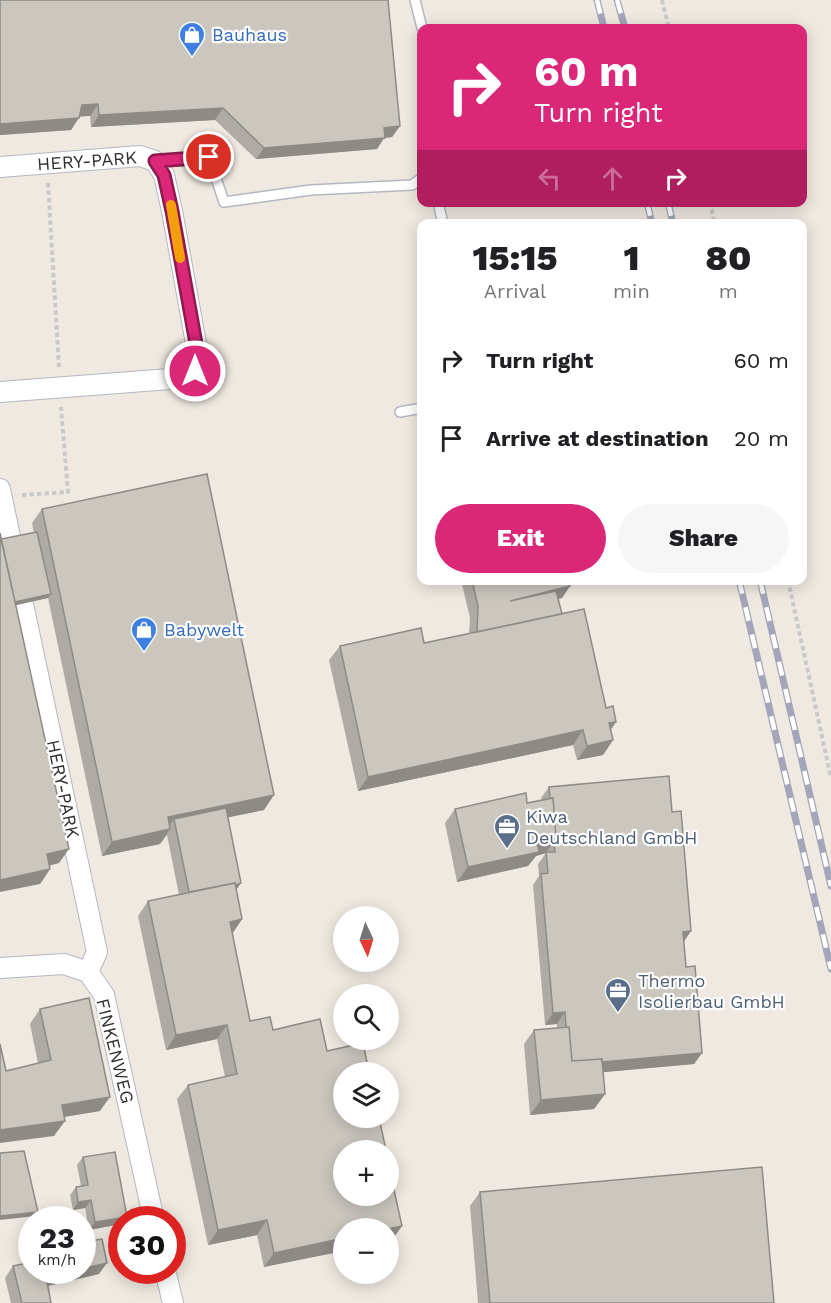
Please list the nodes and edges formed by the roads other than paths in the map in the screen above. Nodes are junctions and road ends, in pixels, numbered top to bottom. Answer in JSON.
{"nodes":[{"id":1,"x":415,"y":0,"type":"edge"},
{"id":2,"x":421,"y":24,"type":"edge"},
{"id":3,"x":155,"y":161,"type":"junction"},
{"id":4,"x":0,"y":167,"type":"edge"},
{"id":5,"x":417,"y":182,"type":"edge"},
{"id":6,"x":0,"y":392,"type":"edge"},
{"id":7,"x":417,"y":409,"type":"edge"},
{"id":8,"x":400,"y":412,"type":"dead end"},
{"id":9,"x":1,"y":493,"type":"edge"},
{"id":10,"x":11,"y":541,"type":"edge"},
{"id":11,"x":24,"y":604,"type":"edge"},
{"id":12,"x":0,"y":968,"type":"edge"},
{"id":13,"x":88,"y":972,"type":"junction"},
{"id":14,"x":151,"y":1206,"type":"edge"},
{"id":15,"x":168,"y":1284,"type":"edge"},
{"id":16,"x":173,"y":1303,"type":"edge"}],
"edges":[{"from":1,"to":2,"type":"lane"},
{"from":3,"to":4,"type":"street","name":"HERY-PARK"},
{"from":3,"to":5,"type":"lane"},
{"from":3,"to":6,"type":"street","name":"HERY-PARK"},
{"from":7,"to":8,"type":"lane"},
{"from":9,"to":10,"type":"street"},
{"from":11,"to":13,"type":"street","name":"HERY-PARK"},
{"from":12,"to":13,"type":"street"},
{"from":13,"to":14,"type":"street","name":"FINKENWEG"},
{"from":15,"to":16,"type":"street"}]}
